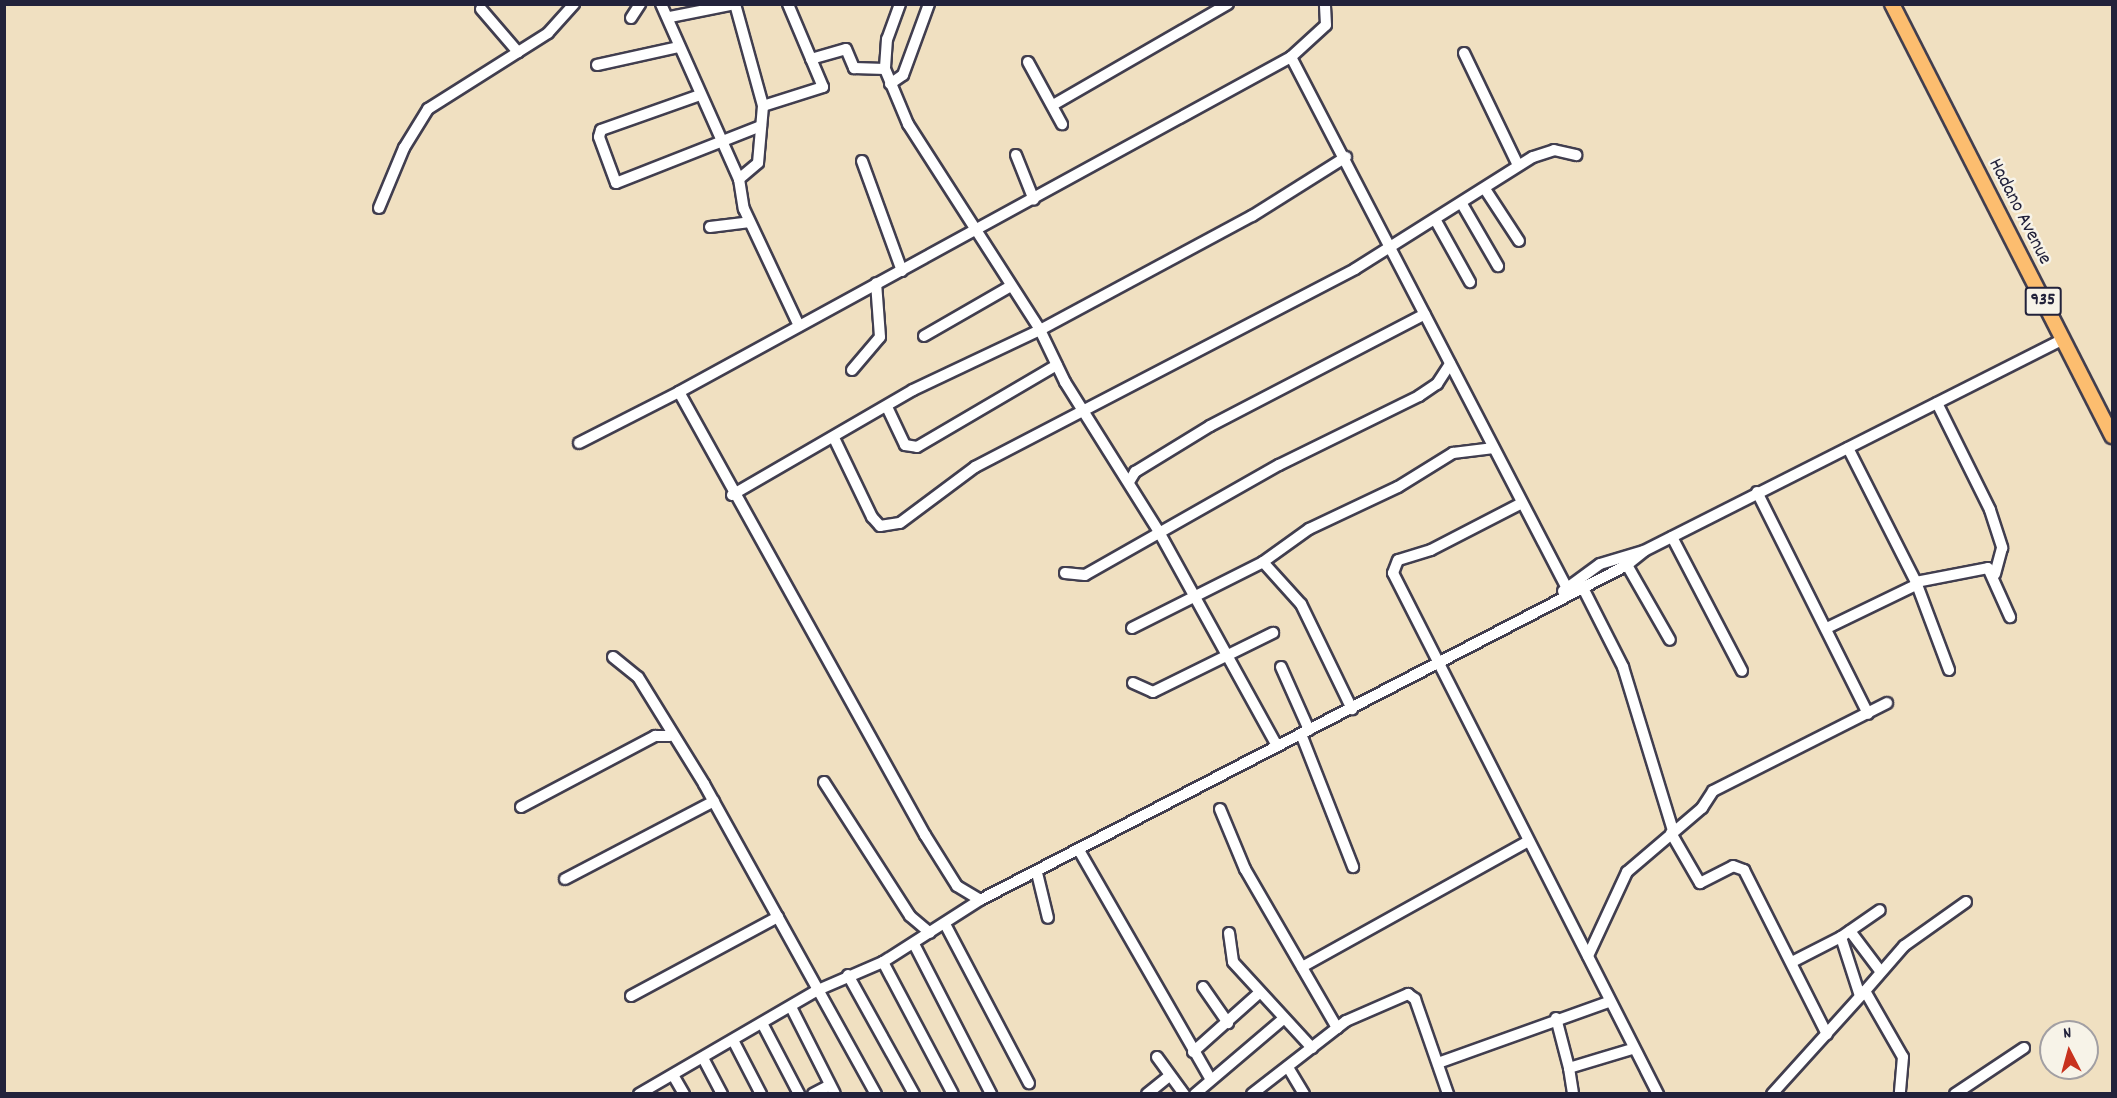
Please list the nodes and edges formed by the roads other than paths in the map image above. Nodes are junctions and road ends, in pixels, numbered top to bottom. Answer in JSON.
{"nodes":[{"id":1,"x":574,"y":4,"type":"edge"},
{"id":2,"x":640,"y":4,"type":"edge"},
{"id":3,"x":661,"y":4,"type":"edge"},
{"id":4,"x":735,"y":4,"type":"edge"},
{"id":5,"x":788,"y":4,"type":"edge"},
{"id":6,"x":900,"y":4,"type":"edge"},
{"id":7,"x":929,"y":4,"type":"edge"},
{"id":8,"x":1228,"y":4,"type":"edge"},
{"id":9,"x":1325,"y":4,"type":"edge"},
{"id":10,"x":1892,"y":4,"type":"edge"},
{"id":11,"x":481,"y":9,"type":"dead end"},
{"id":12,"x":670,"y":16,"type":"junction"},
{"id":13,"x":631,"y":18,"type":"dead end"},
{"id":14,"x":678,"y":47,"type":"junction"},
{"id":15,"x":518,"y":52,"type":"junction"},
{"id":16,"x":1464,"y":53,"type":"dead end"},
{"id":17,"x":1291,"y":57,"type":"junction"},
{"id":18,"x":811,"y":59,"type":"junction"},
{"id":19,"x":1028,"y":62,"type":"dead end"},
{"id":20,"x":597,"y":65,"type":"dead end"},
{"id":21,"x":885,"y":69,"type":"junction"},
{"id":22,"x":890,"y":84,"type":"junction"},
{"id":23,"x":700,"y":94,"type":"junction"},
{"id":24,"x":1053,"y":105,"type":"junction"},
{"id":25,"x":763,"y":106,"type":"junction"},
{"id":26,"x":1062,"y":124,"type":"dead end"},
{"id":27,"x":760,"y":126,"type":"junction"},
{"id":28,"x":723,"y":140,"type":"junction"},
{"id":29,"x":1016,"y":155,"type":"dead end"},
{"id":30,"x":1576,"y":155,"type":"dead end"},
{"id":31,"x":1346,"y":157,"type":"junction"},
{"id":32,"x":862,"y":160,"type":"dead end"},
{"id":33,"x":1518,"y":165,"type":"junction"},
{"id":34,"x":739,"y":179,"type":"junction"},
{"id":35,"x":1485,"y":189,"type":"junction"},
{"id":36,"x":1034,"y":200,"type":"junction"},
{"id":37,"x":1462,"y":204,"type":"junction"},
{"id":38,"x":380,"y":208,"type":"dead end"},
{"id":39,"x":1436,"y":221,"type":"junction"},
{"id":40,"x":748,"y":222,"type":"junction"},
{"id":41,"x":710,"y":227,"type":"dead end"},
{"id":42,"x":976,"y":228,"type":"junction"},
{"id":43,"x":1519,"y":241,"type":"dead end"},
{"id":44,"x":1393,"y":247,"type":"junction"},
{"id":45,"x":1498,"y":266,"type":"dead end"},
{"id":46,"x":902,"y":271,"type":"junction"},
{"id":47,"x":1470,"y":282,"type":"dead end"},
{"id":48,"x":876,"y":284,"type":"junction"},
{"id":49,"x":1011,"y":286,"type":"junction"},
{"id":50,"x":1425,"y":314,"type":"junction"},
{"id":51,"x":800,"y":326,"type":"junction"},
{"id":52,"x":1040,"y":330,"type":"junction"},
{"id":53,"x":924,"y":336,"type":"dead end"},
{"id":54,"x":2063,"y":339,"type":"junction"},
{"id":55,"x":1450,"y":364,"type":"junction"},
{"id":56,"x":1057,"y":365,"type":"junction"},
{"id":57,"x":852,"y":370,"type":"dead end"},
{"id":58,"x":679,"y":392,"type":"junction"},
{"id":59,"x":1937,"y":403,"type":"junction"},
{"id":60,"x":887,"y":407,"type":"junction"},
{"id":61,"x":1087,"y":409,"type":"junction"},
{"id":62,"x":2112,"y":436,"type":"edge"},
{"id":63,"x":834,"y":438,"type":"junction"},
{"id":64,"x":579,"y":443,"type":"dead end"},
{"id":65,"x":1492,"y":448,"type":"junction"},
{"id":66,"x":1848,"y":448,"type":"junction"},
{"id":67,"x":1120,"y":468,"type":"junction"},
{"id":68,"x":1135,"y":472,"type":"junction"},
{"id":69,"x":1129,"y":482,"type":"junction"},
{"id":70,"x":1757,"y":492,"type":"junction"},
{"id":71,"x":732,"y":495,"type":"junction"},
{"id":72,"x":1520,"y":504,"type":"junction"},
{"id":73,"x":1159,"y":532,"type":"junction"},
{"id":74,"x":1672,"y":537,"type":"junction"},
{"id":75,"x":1644,"y":551,"type":"junction"},
{"id":76,"x":1263,"y":562,"type":"junction"},
{"id":77,"x":1627,"y":565,"type":"junction"},
{"id":78,"x":1992,"y":568,"type":"junction"},
{"id":79,"x":1065,"y":573,"type":"dead end"},
{"id":80,"x":1916,"y":583,"type":"junction"},
{"id":81,"x":1583,"y":588,"type":"junction"},
{"id":82,"x":1565,"y":593,"type":"junction"},
{"id":83,"x":1193,"y":596,"type":"junction"},
{"id":84,"x":2010,"y":617,"type":"dead end"},
{"id":85,"x":1829,"y":627,"type":"junction"},
{"id":86,"x":1132,"y":628,"type":"dead end"},
{"id":87,"x":1273,"y":633,"type":"dead end"},
{"id":88,"x":1670,"y":640,"type":"dead end"},
{"id":89,"x":613,"y":657,"type":"dead end"},
{"id":90,"x":1227,"y":658,"type":"junction"},
{"id":91,"x":1438,"y":663,"type":"junction"},
{"id":92,"x":1281,"y":666,"type":"dead end"},
{"id":93,"x":1949,"y":670,"type":"dead end"},
{"id":94,"x":1743,"y":671,"type":"dead end"},
{"id":95,"x":1133,"y":683,"type":"dead end"},
{"id":96,"x":1887,"y":703,"type":"dead end"},
{"id":97,"x":1352,"y":709,"type":"junction"},
{"id":98,"x":1868,"y":714,"type":"junction"},
{"id":99,"x":1305,"y":732,"type":"junction"},
{"id":100,"x":670,"y":736,"type":"junction"},
{"id":101,"x":1277,"y":746,"type":"junction"},
{"id":102,"x":824,"y":782,"type":"dead end"},
{"id":103,"x":714,"y":801,"type":"junction"},
{"id":104,"x":521,"y":807,"type":"dead end"},
{"id":105,"x":1220,"y":809,"type":"dead end"},
{"id":106,"x":1672,"y":832,"type":"junction"},
{"id":107,"x":1528,"y":841,"type":"junction"},
{"id":108,"x":1080,"y":852,"type":"junction"},
{"id":109,"x":1353,"y":867,"type":"dead end"},
{"id":110,"x":1037,"y":873,"type":"junction"},
{"id":111,"x":565,"y":879,"type":"dead end"},
{"id":112,"x":968,"y":902,"type":"junction"},
{"id":113,"x":1966,"y":902,"type":"dead end"},
{"id":114,"x":1880,"y":910,"type":"dead end"},
{"id":115,"x":778,"y":917,"type":"junction"},
{"id":116,"x":1048,"y":918,"type":"dead end"},
{"id":117,"x":945,"y":924,"type":"junction"},
{"id":118,"x":930,"y":933,"type":"junction"},
{"id":119,"x":1229,"y":933,"type":"dead end"},
{"id":120,"x":1846,"y":934,"type":"junction"},
{"id":121,"x":914,"y":944,"type":"junction"},
{"id":122,"x":1588,"y":956,"type":"junction"},
{"id":123,"x":1794,"y":961,"type":"junction"},
{"id":124,"x":883,"y":962,"type":"junction"},
{"id":125,"x":1302,"y":967,"type":"junction"},
{"id":126,"x":1881,"y":972,"type":"junction"},
{"id":127,"x":848,"y":975,"type":"junction"},
{"id":128,"x":1203,"y":987,"type":"dead end"},
{"id":129,"x":818,"y":990,"type":"junction"},
{"id":130,"x":1259,"y":993,"type":"junction"},
{"id":131,"x":1863,"y":994,"type":"junction"},
{"id":132,"x":631,"y":996,"type":"dead end"},
{"id":133,"x":1608,"y":1002,"type":"junction"},
{"id":134,"x":791,"y":1007,"type":"junction"},
{"id":135,"x":1556,"y":1018,"type":"junction"},
{"id":136,"x":1283,"y":1019,"type":"junction"},
{"id":137,"x":1228,"y":1023,"type":"junction"},
{"id":138,"x":763,"y":1025,"type":"junction"},
{"id":139,"x":1337,"y":1028,"type":"junction"},
{"id":140,"x":1827,"y":1034,"type":"junction"},
{"id":141,"x":734,"y":1042,"type":"junction"},
{"id":142,"x":1312,"y":1048,"type":"junction"},
{"id":143,"x":2024,"y":1048,"type":"dead end"},
{"id":144,"x":1632,"y":1049,"type":"junction"},
{"id":145,"x":1193,"y":1052,"type":"junction"},
{"id":146,"x":1157,"y":1057,"type":"dead end"},
{"id":147,"x":703,"y":1058,"type":"junction"},
{"id":148,"x":1438,"y":1063,"type":"junction"},
{"id":149,"x":1569,"y":1068,"type":"junction"},
{"id":150,"x":1289,"y":1069,"type":"junction"},
{"id":151,"x":673,"y":1075,"type":"junction"},
{"id":152,"x":1169,"y":1076,"type":"junction"},
{"id":153,"x":1210,"y":1078,"type":"junction"},
{"id":154,"x":1029,"y":1083,"type":"dead end"},
{"id":155,"x":833,"y":1089,"type":"edge"},
{"id":156,"x":641,"y":1093,"type":"edge"},
{"id":157,"x":684,"y":1094,"type":"edge"},
{"id":158,"x":722,"y":1094,"type":"edge"},
{"id":159,"x":761,"y":1094,"type":"edge"},
{"id":160,"x":799,"y":1094,"type":"edge"},
{"id":161,"x":813,"y":1094,"type":"edge"},
{"id":162,"x":876,"y":1094,"type":"edge"},
{"id":163,"x":914,"y":1094,"type":"edge"},
{"id":164,"x":953,"y":1094,"type":"edge"},
{"id":165,"x":991,"y":1094,"type":"edge"},
{"id":166,"x":1147,"y":1094,"type":"edge"},
{"id":167,"x":1184,"y":1094,"type":"edge"},
{"id":168,"x":1195,"y":1094,"type":"edge"},
{"id":169,"x":1252,"y":1094,"type":"edge"},
{"id":170,"x":1304,"y":1094,"type":"edge"},
{"id":171,"x":1448,"y":1094,"type":"edge"},
{"id":172,"x":1573,"y":1094,"type":"edge"},
{"id":173,"x":1658,"y":1094,"type":"edge"},
{"id":174,"x":1772,"y":1094,"type":"edge"},
{"id":175,"x":1900,"y":1094,"type":"edge"},
{"id":176,"x":1955,"y":1094,"type":"edge"}],
"edges":[{"from":1,"to":15,"type":"street"},
{"from":2,"to":13,"type":"street"},
{"from":3,"to":12,"type":"street"},
{"from":4,"to":12,"type":"street"},
{"from":4,"to":25,"type":"street"},
{"from":5,"to":18,"type":"street"},
{"from":6,"to":21,"type":"street"},
{"from":7,"to":22,"type":"street"},
{"from":8,"to":24,"type":"street"},
{"from":9,"to":17,"type":"street"},
{"from":10,"to":54,"type":"main road","name":"Hadano Avenue","number":"935"},
{"from":11,"to":15,"type":"street"},
{"from":12,"to":14,"type":"street"},
{"from":14,"to":20,"type":"street"},
{"from":14,"to":23,"type":"street"},
{"from":15,"to":38,"type":"street"},
{"from":16,"to":33,"type":"street"},
{"from":17,"to":31,"type":"street"},
{"from":17,"to":36,"type":"street"},
{"from":18,"to":21,"type":"street"},
{"from":18,"to":25,"type":"street"},
{"from":19,"to":24,"type":"street"},
{"from":21,"to":22,"type":"street"},
{"from":22,"to":42,"type":"street"},
{"from":23,"to":28,"type":"street"},
{"from":23,"to":28,"type":"street"},
{"from":24,"to":26,"type":"street"},
{"from":25,"to":27,"type":"street"},
{"from":27,"to":28,"type":"street"},
{"from":27,"to":34,"type":"street"},
{"from":28,"to":34,"type":"street"},
{"from":29,"to":36,"type":"street"},
{"from":30,"to":33,"type":"street"},
{"from":31,"to":44,"type":"street"},
{"from":31,"to":52,"type":"street"},
{"from":32,"to":46,"type":"street"},
{"from":33,"to":35,"type":"street"},
{"from":34,"to":40,"type":"street"},
{"from":35,"to":37,"type":"street"},
{"from":35,"to":43,"type":"street"},
{"from":36,"to":42,"type":"street"},
{"from":37,"to":39,"type":"street"},
{"from":37,"to":45,"type":"street"},
{"from":39,"to":44,"type":"street"},
{"from":39,"to":47,"type":"street"},
{"from":40,"to":41,"type":"street"},
{"from":40,"to":51,"type":"street"},
{"from":42,"to":46,"type":"street"},
{"from":42,"to":49,"type":"street"},
{"from":44,"to":50,"type":"street"},
{"from":44,"to":61,"type":"street"},
{"from":46,"to":48,"type":"street"},
{"from":48,"to":51,"type":"street"},
{"from":48,"to":57,"type":"street"},
{"from":49,"to":52,"type":"street"},
{"from":49,"to":53,"type":"street"},
{"from":50,"to":55,"type":"street"},
{"from":50,"to":68,"type":"street"},
{"from":51,"to":58,"type":"street"},
{"from":52,"to":56,"type":"street"},
{"from":52,"to":60,"type":"street"},
{"from":54,"to":59,"type":"street"},
{"from":54,"to":62,"type":"main road","name":"Hadano Avenue","number":"935"},
{"from":55,"to":65,"type":"street"},
{"from":55,"to":73,"type":"street"},
{"from":56,"to":60,"type":"street"},
{"from":56,"to":61,"type":"street"},
{"from":58,"to":64,"type":"street"},
{"from":58,"to":71,"type":"street"},
{"from":59,"to":66,"type":"street"},
{"from":59,"to":78,"type":"street"},
{"from":60,"to":63,"type":"street"},
{"from":61,"to":63,"type":"street"},
{"from":61,"to":67,"type":"street"},
{"from":63,"to":71,"type":"street"},
{"from":65,"to":72,"type":"street"},
{"from":65,"to":76,"type":"street"},
{"from":66,"to":70,"type":"street"},
{"from":66,"to":80,"type":"street"},
{"from":67,"to":68,"type":"street"},
{"from":67,"to":69,"type":"street"},
{"from":68,"to":69,"type":"street"},
{"from":69,"to":73,"type":"street"},
{"from":70,"to":74,"type":"street"},
{"from":70,"to":85,"type":"street"},
{"from":71,"to":112,"type":"street"},
{"from":72,"to":82,"type":"street"},
{"from":72,"to":91,"type":"street"},
{"from":73,"to":79,"type":"street"},
{"from":73,"to":83,"type":"street"},
{"from":74,"to":75,"type":"street"},
{"from":74,"to":94,"type":"street"},
{"from":75,"to":77,"type":"street"},
{"from":75,"to":82,"type":"street"},
{"from":76,"to":83,"type":"street"},
{"from":76,"to":97,"type":"street"},
{"from":77,"to":81,"type":"street"},
{"from":77,"to":88,"type":"street"},
{"from":78,"to":80,"type":"street"},
{"from":78,"to":84,"type":"street"},
{"from":80,"to":85,"type":"street"},
{"from":80,"to":93,"type":"street"},
{"from":81,"to":82,"type":"street"},
{"from":81,"to":106,"type":"street"},
{"from":82,"to":91,"type":"street"},
{"from":83,"to":86,"type":"street"},
{"from":83,"to":90,"type":"street"},
{"from":85,"to":98,"type":"street"},
{"from":87,"to":90,"type":"street"},
{"from":89,"to":100,"type":"street"},
{"from":90,"to":95,"type":"street"},
{"from":90,"to":101,"type":"street"},
{"from":91,"to":97,"type":"street"},
{"from":91,"to":107,"type":"street"},
{"from":92,"to":99,"type":"street"},
{"from":96,"to":98,"type":"street"},
{"from":97,"to":99,"type":"street"},
{"from":98,"to":106,"type":"street"},
{"from":99,"to":101,"type":"street"},
{"from":99,"to":109,"type":"street"},
{"from":100,"to":103,"type":"street"},
{"from":100,"to":104,"type":"street"},
{"from":101,"to":108,"type":"street"},
{"from":102,"to":118,"type":"street"},
{"from":103,"to":111,"type":"street"},
{"from":103,"to":115,"type":"street"},
{"from":105,"to":125,"type":"street"},
{"from":106,"to":122,"type":"street"},
{"from":106,"to":123,"type":"street"},
{"from":107,"to":122,"type":"street"},
{"from":107,"to":125,"type":"street"},
{"from":108,"to":110,"type":"street"},
{"from":108,"to":145,"type":"street"},
{"from":110,"to":112,"type":"street"},
{"from":110,"to":116,"type":"street"},
{"from":112,"to":117,"type":"street"},
{"from":113,"to":126,"type":"street"},
{"from":114,"to":120,"type":"street"},
{"from":115,"to":129,"type":"street"},
{"from":115,"to":132,"type":"street"},
{"from":117,"to":118,"type":"street"},
{"from":117,"to":154,"type":"street"},
{"from":118,"to":121,"type":"street"},
{"from":119,"to":130,"type":"street"},
{"from":120,"to":123,"type":"street"},
{"from":120,"to":126,"type":"street"},
{"from":120,"to":131,"type":"street"},
{"from":121,"to":124,"type":"street"},
{"from":121,"to":165,"type":"street"},
{"from":122,"to":133,"type":"street"},
{"from":123,"to":140,"type":"street"},
{"from":124,"to":127,"type":"street"},
{"from":124,"to":164,"type":"street"},
{"from":125,"to":139,"type":"street"},
{"from":126,"to":131,"type":"street"},
{"from":127,"to":129,"type":"street"},
{"from":127,"to":163,"type":"street"},
{"from":128,"to":137,"type":"street"},
{"from":129,"to":134,"type":"street"},
{"from":129,"to":162,"type":"street"},
{"from":130,"to":136,"type":"street"},
{"from":130,"to":137,"type":"street"},
{"from":131,"to":140,"type":"street"},
{"from":131,"to":175,"type":"street"},
{"from":133,"to":135,"type":"street"},
{"from":133,"to":144,"type":"street"},
{"from":134,"to":138,"type":"street"},
{"from":134,"to":155,"type":"street"},
{"from":135,"to":148,"type":"street"},
{"from":135,"to":149,"type":"street"},
{"from":136,"to":142,"type":"street"},
{"from":136,"to":153,"type":"street"},
{"from":137,"to":145,"type":"street"},
{"from":138,"to":141,"type":"street"},
{"from":138,"to":160,"type":"street"},
{"from":139,"to":142,"type":"street"},
{"from":139,"to":148,"type":"street"},
{"from":140,"to":174,"type":"street"},
{"from":141,"to":147,"type":"street"},
{"from":141,"to":159,"type":"street"},
{"from":142,"to":150,"type":"street"},
{"from":143,"to":176,"type":"street"},
{"from":144,"to":149,"type":"street"},
{"from":144,"to":173,"type":"street"},
{"from":145,"to":153,"type":"street"},
{"from":146,"to":152,"type":"street"},
{"from":147,"to":151,"type":"street"},
{"from":147,"to":158,"type":"street"},
{"from":148,"to":171,"type":"street"},
{"from":149,"to":172,"type":"street"},
{"from":150,"to":169,"type":"street"},
{"from":150,"to":170,"type":"street"},
{"from":151,"to":156,"type":"street"},
{"from":151,"to":157,"type":"street"},
{"from":152,"to":166,"type":"street"},
{"from":152,"to":167,"type":"street"},
{"from":153,"to":168,"type":"street"},
{"from":155,"to":161,"type":"street"}]}
